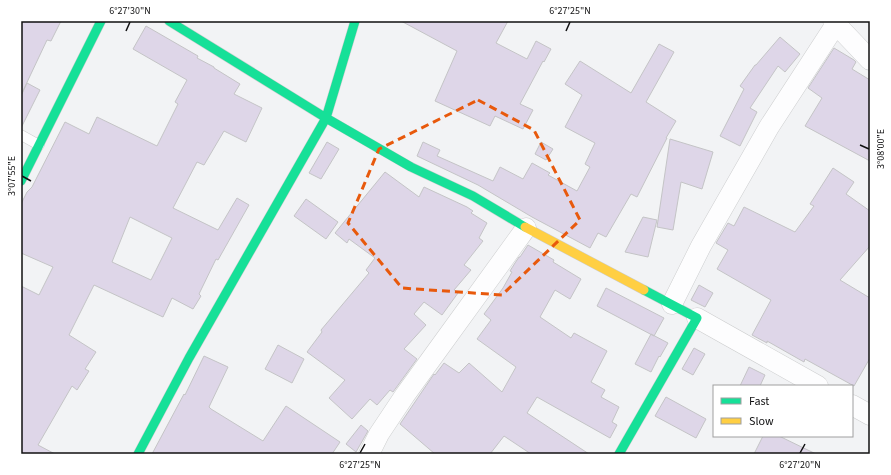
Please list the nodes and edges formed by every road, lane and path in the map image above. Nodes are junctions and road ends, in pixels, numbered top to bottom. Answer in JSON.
{"nodes":[{"id":1,"x":101,"y":21,"type":"edge"},
{"id":2,"x":169,"y":21,"type":"edge"},
{"id":3,"x":355,"y":21,"type":"edge"},
{"id":4,"x":834,"y":22,"type":"edge"},
{"id":5,"x":870,"y":60,"type":"edge"},
{"id":6,"x":326,"y":118,"type":"junction"},
{"id":7,"x":21,"y":135,"type":"edge"},
{"id":8,"x":39,"y":145,"type":"junction"},
{"id":9,"x":21,"y":181,"type":"edge"},
{"id":10,"x":526,"y":228,"type":"junction"},
{"id":11,"x":672,"y":304,"type":"junction"},
{"id":12,"x":697,"y":318,"type":"junction"},
{"id":13,"x":816,"y":385,"type":"edge"},
{"id":14,"x":138,"y":454,"type":"edge"},
{"id":15,"x":368,"y":454,"type":"edge"},
{"id":16,"x":618,"y":454,"type":"edge"}],
"edges":[{"from":1,"to":8,"type":"street"},
{"from":2,"to":6,"type":"street"},
{"from":3,"to":6,"type":"street"},
{"from":4,"to":5,"type":"street"},
{"from":4,"to":11,"type":"street"},
{"from":6,"to":10,"type":"street"},
{"from":6,"to":14,"type":"street"},
{"from":7,"to":8,"type":"lane"},
{"from":8,"to":9,"type":"street"},
{"from":10,"to":11,"type":"street"},
{"from":10,"to":15,"type":"street"},
{"from":11,"to":12,"type":"street"},
{"from":12,"to":13,"type":"street"},
{"from":12,"to":16,"type":"street"}]}
